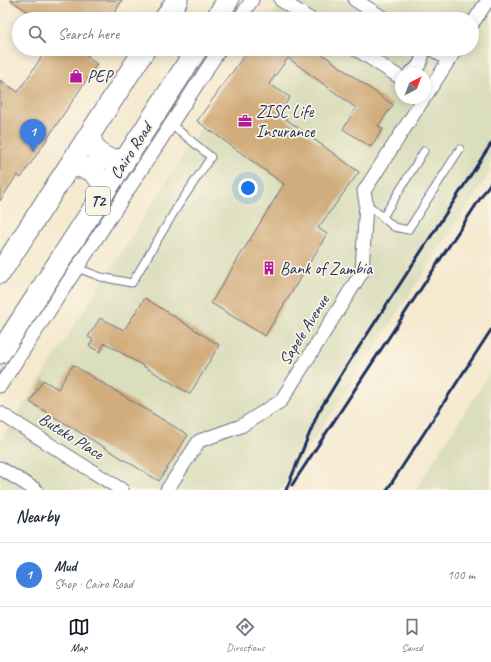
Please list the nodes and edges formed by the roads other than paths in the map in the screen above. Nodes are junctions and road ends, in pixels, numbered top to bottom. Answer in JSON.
{"nodes":[{"id":1,"x":177,"y":0,"type":"edge"},
{"id":2,"x":228,"y":0,"type":"edge"},
{"id":3,"x":252,"y":0,"type":"edge"},
{"id":4,"x":281,"y":0,"type":"edge"},
{"id":5,"x":355,"y":0,"type":"edge"},
{"id":6,"x":488,"y":0,"type":"edge"},
{"id":7,"x":169,"y":12,"type":"edge"},
{"id":8,"x":220,"y":12,"type":"edge"},
{"id":9,"x":244,"y":12,"type":"edge"},
{"id":10,"x":299,"y":12,"type":"edge"},
{"id":11,"x":374,"y":12,"type":"edge"},
{"id":12,"x":479,"y":14,"type":"edge"},
{"id":13,"x":141,"y":56,"type":"edge"},
{"id":14,"x":192,"y":56,"type":"edge"},
{"id":15,"x":215,"y":56,"type":"edge"},
{"id":16,"x":368,"y":56,"type":"edge"},
{"id":17,"x":422,"y":56,"type":"edge"},
{"id":18,"x":443,"y":56,"type":"edge"},
{"id":19,"x":452,"y":56,"type":"edge"},
{"id":20,"x":449,"y":60,"type":"junction"},
{"id":21,"x":414,"y":68,"type":"edge"},
{"id":22,"x":395,"y":72,"type":"edge"},
{"id":23,"x":431,"y":87,"type":"edge"},
{"id":24,"x":420,"y":104,"type":"edge"},
{"id":25,"x":171,"y":124,"type":"junction"},
{"id":26,"x":90,"y":135,"type":"junction"},
{"id":27,"x":460,"y":149,"type":"dead end"},
{"id":28,"x":424,"y":151,"type":"dead end"},
{"id":29,"x":126,"y":158,"type":"junction"},
{"id":30,"x":68,"y":168,"type":"junction"},
{"id":31,"x":104,"y":192,"type":"junction"},
{"id":32,"x":366,"y":203,"type":"junction"},
{"id":33,"x":383,"y":217,"type":"junction"},
{"id":34,"x":79,"y":230,"type":"junction"},
{"id":35,"x":90,"y":248,"type":"junction"},
{"id":36,"x":77,"y":268,"type":"junction"},
{"id":37,"x":0,"y":273,"type":"edge"},
{"id":38,"x":0,"y":353,"type":"edge"},
{"id":39,"x":0,"y":386,"type":"edge"},
{"id":40,"x":0,"y":413,"type":"edge"},
{"id":41,"x":0,"y":468,"type":"edge"},
{"id":42,"x":36,"y":490,"type":"edge"},
{"id":43,"x":122,"y":490,"type":"edge"},
{"id":44,"x":167,"y":490,"type":"edge"}],
"edges":[{"from":1,"to":7,"type":"main road"},
{"from":2,"to":8,"type":"main road"},
{"from":3,"to":9,"type":"street"},
{"from":4,"to":10,"type":"street"},
{"from":5,"to":11,"type":"street"},
{"from":6,"to":12,"type":"street"},
{"from":13,"to":26,"type":"main road","number":"T2"},
{"from":14,"to":29,"type":"main road","name":"Cairo Road","number":"T2"},
{"from":15,"to":25,"type":"street"},
{"from":16,"to":22,"type":"street"},
{"from":17,"to":21,"type":"street"},
{"from":18,"to":20,"type":"street"},
{"from":19,"to":20,"type":"street","name":"Sapele Avenue"},
{"from":20,"to":23,"type":"street","name":"Sapele Avenue"},
{"from":24,"to":32,"type":"street","name":"Sapele Avenue"},
{"from":25,"to":35,"type":"street"},
{"from":25,"to":36,"type":"lane"},
{"from":26,"to":29,"type":"main road"},
{"from":26,"to":30,"type":"main road","number":"T2"},
{"from":27,"to":33,"type":"lane"},
{"from":28,"to":33,"type":"lane"},
{"from":29,"to":31,"type":"main road","name":"Cairo Road","number":"T2"},
{"from":30,"to":31,"type":"main road"},
{"from":30,"to":37,"type":"main road","number":"T2"},
{"from":31,"to":34,"type":"main road","name":"Cairo Road","number":"T2"},
{"from":32,"to":33,"type":"lane"},
{"from":32,"to":44,"type":"street","name":"Sapele Avenue"},
{"from":34,"to":35,"type":"street"},
{"from":34,"to":38,"type":"main road","name":"Cairo Road","number":"T2"},
{"from":35,"to":36,"type":"street"},
{"from":36,"to":39,"type":"street"},
{"from":40,"to":43,"type":"street","name":"Buteko Place"},
{"from":41,"to":42,"type":"street"}]}
